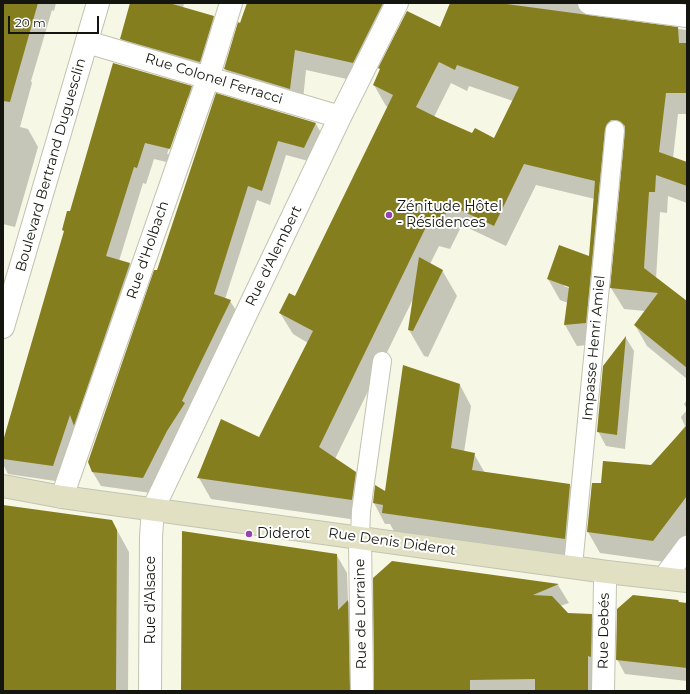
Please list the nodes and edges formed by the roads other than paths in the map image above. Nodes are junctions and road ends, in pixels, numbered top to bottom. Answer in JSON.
{"nodes":[{"id":1,"x":98,"y":3,"type":"edge"},
{"id":2,"x":231,"y":3,"type":"edge"},
{"id":3,"x":397,"y":3,"type":"edge"},
{"id":4,"x":590,"y":3,"type":"edge"},
{"id":5,"x":687,"y":16,"type":"edge"},
{"id":6,"x":87,"y":42,"type":"junction"},
{"id":7,"x":208,"y":78,"type":"junction"},
{"id":8,"x":340,"y":117,"type":"junction"},
{"id":9,"x":615,"y":130,"type":"dead end"},
{"id":10,"x":3,"y":327,"type":"edge"},
{"id":11,"x":382,"y":360,"type":"dead end"},
{"id":12,"x":3,"y":486,"type":"edge"},
{"id":13,"x":62,"y":497,"type":"junction"},
{"id":14,"x":153,"y":509,"type":"junction"},
{"id":15,"x":360,"y":538,"type":"junction"},
{"id":16,"x":687,"y":547,"type":"edge"},
{"id":17,"x":573,"y":566,"type":"junction"},
{"id":18,"x":607,"y":572,"type":"junction"},
{"id":19,"x":664,"y":578,"type":"junction"},
{"id":20,"x":687,"y":581,"type":"edge"},
{"id":21,"x":150,"y":691,"type":"edge"},
{"id":22,"x":362,"y":691,"type":"edge"},
{"id":23,"x":603,"y":691,"type":"edge"}],
"edges":[{"from":1,"to":6,"type":"street","name":"Boulevard Bertrand Duguesclin"},
{"from":2,"to":7,"type":"street","name":"Rue d'Holbach"},
{"from":3,"to":8,"type":"street","name":"Rue d'Alembert"},
{"from":4,"to":5,"type":"street"},
{"from":6,"to":7,"type":"street","name":"Rue Colonel Ferracci"},
{"from":6,"to":10,"type":"street","name":"Boulevard Bertrand Duguesclin"},
{"from":7,"to":8,"type":"street","name":"Rue Colonel Ferracci"},
{"from":7,"to":13,"type":"street","name":"Rue d'Holbach"},
{"from":8,"to":14,"type":"street","name":"Rue d'Alembert"},
{"from":9,"to":17,"type":"lane","name":"Impasse Henri Amiel"},
{"from":11,"to":15,"type":"lane"},
{"from":12,"to":13,"type":"street","name":"Rue Denis Diderot"},
{"from":13,"to":14,"type":"street","name":"Rue Denis Diderot"},
{"from":14,"to":15,"type":"street","name":"Rue Denis Diderot"},
{"from":14,"to":21,"type":"street","name":"Rue d'Alsace"},
{"from":15,"to":17,"type":"street","name":"Rue Denis Diderot"},
{"from":15,"to":22,"type":"street","name":"Rue de Lorraine"},
{"from":16,"to":19,"type":"street"},
{"from":17,"to":18,"type":"street","name":"Rue Denis Diderot"},
{"from":18,"to":19,"type":"street","name":"Rue Denis Diderot"},
{"from":18,"to":23,"type":"street","name":"Rue Debés"},
{"from":19,"to":20,"type":"street","name":"Rue Denis Diderot"}]}
